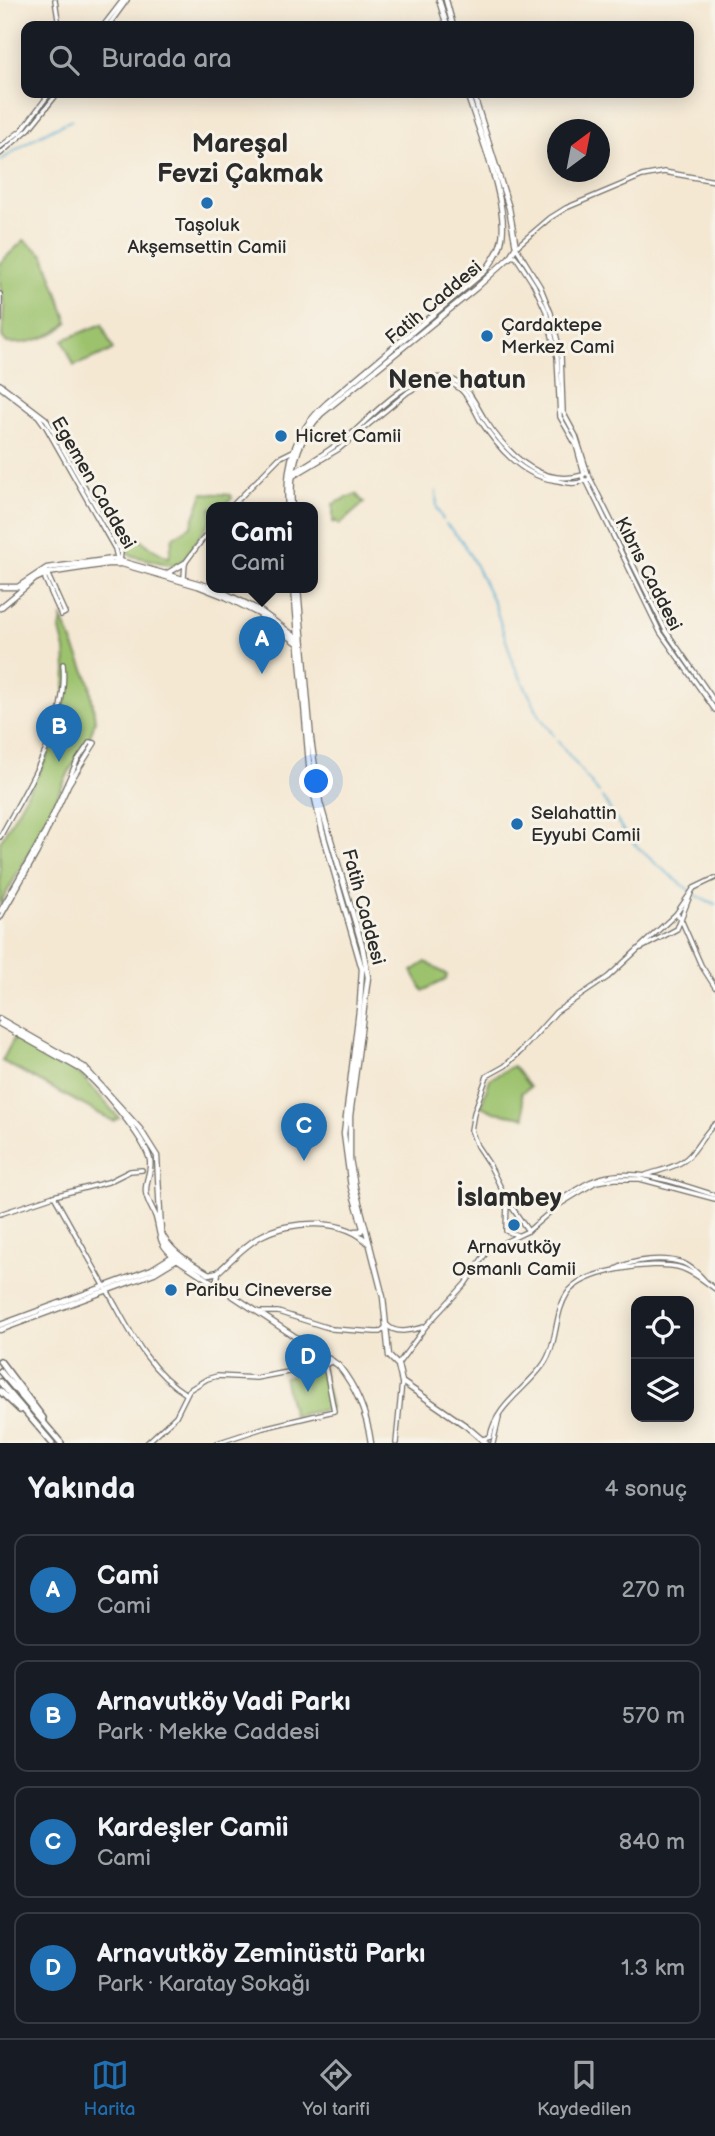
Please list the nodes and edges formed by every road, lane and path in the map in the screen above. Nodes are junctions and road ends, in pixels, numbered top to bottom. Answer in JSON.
{"nodes":[{"id":1,"x":55,"y":0,"type":"edge"},
{"id":2,"x":125,"y":0,"type":"edge"},
{"id":3,"x":439,"y":0,"type":"edge"},
{"id":4,"x":446,"y":0,"type":"edge"},
{"id":5,"x":58,"y":21,"type":"edge"},
{"id":6,"x":110,"y":21,"type":"edge"},
{"id":7,"x":445,"y":21,"type":"edge"},
{"id":8,"x":452,"y":21,"type":"edge"},
{"id":9,"x":46,"y":98,"type":"edge"},
{"id":10,"x":54,"y":98,"type":"edge"},
{"id":11,"x":469,"y":98,"type":"edge"},
{"id":12,"x":475,"y":98,"type":"edge"},
{"id":13,"x":0,"y":148,"type":"edge"},
{"id":14,"x":0,"y":153,"type":"edge"},
{"id":15,"x":715,"y":181,"type":"edge"},
{"id":16,"x":503,"y":236,"type":"junction"},
{"id":17,"x":515,"y":236,"type":"junction"},
{"id":18,"x":530,"y":236,"type":"junction"},
{"id":19,"x":516,"y":247,"type":"junction"},
{"id":20,"x":495,"y":258,"type":"junction"},
{"id":21,"x":509,"y":258,"type":"junction"},
{"id":22,"x":0,"y":294,"type":"edge"},
{"id":23,"x":0,"y":320,"type":"edge"},
{"id":24,"x":0,"y":385,"type":"edge"},
{"id":25,"x":293,"y":451,"type":"junction"},
{"id":26,"x":289,"y":476,"type":"junction"},
{"id":27,"x":586,"y":477,"type":"junction"},
{"id":28,"x":236,"y":502,"type":"edge"},
{"id":29,"x":290,"y":502,"type":"edge"},
{"id":30,"x":206,"y":535,"type":"edge"},
{"id":31,"x":119,"y":561,"type":"junction"},
{"id":32,"x":185,"y":563,"type":"junction"},
{"id":33,"x":45,"y":572,"type":"junction"},
{"id":34,"x":168,"y":573,"type":"junction"},
{"id":35,"x":184,"y":578,"type":"junction"},
{"id":36,"x":206,"y":585,"type":"edge"},
{"id":37,"x":2,"y":587,"type":"edge"},
{"id":38,"x":206,"y":589,"type":"edge"},
{"id":39,"x":216,"y":593,"type":"edge"},
{"id":40,"x":225,"y":593,"type":"edge"},
{"id":41,"x":296,"y":593,"type":"edge"},
{"id":42,"x":11,"y":600,"type":"junction"},
{"id":43,"x":0,"y":608,"type":"edge"},
{"id":44,"x":63,"y":614,"type":"dead end"},
{"id":45,"x":301,"y":642,"type":"junction"},
{"id":46,"x":63,"y":664,"type":"dead end"},
{"id":47,"x":715,"y":702,"type":"edge"},
{"id":48,"x":715,"y":710,"type":"edge"},
{"id":49,"x":92,"y":743,"type":"dead end"},
{"id":50,"x":0,"y":837,"type":"edge"},
{"id":51,"x":36,"y":852,"type":"junction"},
{"id":52,"x":715,"y":878,"type":"edge"},
{"id":53,"x":691,"y":893,"type":"junction"},
{"id":54,"x":0,"y":911,"type":"edge"},
{"id":55,"x":676,"y":914,"type":"junction"},
{"id":56,"x":0,"y":918,"type":"edge"},
{"id":57,"x":350,"y":918,"type":"junction"},
{"id":58,"x":681,"y":921,"type":"junction"},
{"id":59,"x":660,"y":929,"type":"junction"},
{"id":60,"x":674,"y":932,"type":"junction"},
{"id":61,"x":686,"y":935,"type":"junction"},
{"id":62,"x":666,"y":936,"type":"junction"},
{"id":63,"x":639,"y":948,"type":"junction"},
{"id":64,"x":715,"y":987,"type":"edge"},
{"id":65,"x":0,"y":1022,"type":"edge"},
{"id":66,"x":128,"y":1119,"type":"junction"},
{"id":67,"x":715,"y":1124,"type":"edge"},
{"id":68,"x":150,"y":1168,"type":"junction"},
{"id":69,"x":142,"y":1170,"type":"junction"},
{"id":70,"x":159,"y":1175,"type":"junction"},
{"id":71,"x":646,"y":1175,"type":"junction"},
{"id":72,"x":148,"y":1177,"type":"junction"},
{"id":73,"x":54,"y":1196,"type":"junction"},
{"id":74,"x":160,"y":1196,"type":"junction"},
{"id":75,"x":715,"y":1197,"type":"edge"},
{"id":76,"x":148,"y":1198,"type":"junction"},
{"id":77,"x":507,"y":1200,"type":"junction"},
{"id":78,"x":557,"y":1206,"type":"junction"},
{"id":79,"x":0,"y":1214,"type":"edge"},
{"id":80,"x":363,"y":1228,"type":"junction"},
{"id":81,"x":355,"y":1231,"type":"junction"},
{"id":82,"x":528,"y":1231,"type":"junction"},
{"id":83,"x":517,"y":1235,"type":"junction"},
{"id":84,"x":369,"y":1238,"type":"junction"},
{"id":85,"x":371,"y":1247,"type":"junction"},
{"id":86,"x":175,"y":1257,"type":"junction"},
{"id":87,"x":218,"y":1272,"type":"junction"},
{"id":88,"x":220,"y":1287,"type":"junction"},
{"id":89,"x":106,"y":1289,"type":"junction"},
{"id":90,"x":715,"y":1289,"type":"edge"},
{"id":91,"x":258,"y":1312,"type":"junction"},
{"id":92,"x":387,"y":1325,"type":"junction"},
{"id":93,"x":2,"y":1326,"type":"edge"},
{"id":94,"x":426,"y":1326,"type":"junction"},
{"id":95,"x":415,"y":1329,"type":"junction"},
{"id":96,"x":419,"y":1337,"type":"junction"},
{"id":97,"x":333,"y":1361,"type":"junction"},
{"id":98,"x":0,"y":1362,"type":"edge"},
{"id":99,"x":398,"y":1364,"type":"junction"},
{"id":100,"x":325,"y":1365,"type":"junction"},
{"id":101,"x":0,"y":1371,"type":"edge"},
{"id":102,"x":0,"y":1382,"type":"edge"},
{"id":103,"x":402,"y":1382,"type":"junction"},
{"id":104,"x":0,"y":1391,"type":"edge"},
{"id":105,"x":186,"y":1394,"type":"junction"},
{"id":106,"x":33,"y":1421,"type":"junction"},
{"id":107,"x":54,"y":1435,"type":"junction"},
{"id":108,"x":488,"y":1441,"type":"edge"},
{"id":109,"x":52,"y":1443,"type":"edge"},
{"id":110,"x":61,"y":1443,"type":"edge"},
{"id":111,"x":146,"y":1443,"type":"edge"},
{"id":112,"x":216,"y":1443,"type":"edge"},
{"id":113,"x":371,"y":1443,"type":"edge"},
{"id":114,"x":396,"y":1443,"type":"edge"}],
"edges":[{"from":1,"to":5,"type":"main road"},
{"from":2,"to":6,"type":"main road"},
{"from":3,"to":7,"type":"main road"},
{"from":4,"to":8,"type":"main road"},
{"from":9,"to":13,"type":"main road"},
{"from":10,"to":14,"type":"main road"},
{"from":11,"to":16,"type":"main road","name":"Fatih Caddesi"},
{"from":12,"to":17,"type":"main road"},
{"from":15,"to":18,"type":"main road"},
{"from":16,"to":17,"type":"main road"},
{"from":16,"to":20,"type":"main road","name":"Fatih Caddesi"},
{"from":17,"to":18,"type":"main road"},
{"from":17,"to":19,"type":"main road"},
{"from":18,"to":19,"type":"main road"},
{"from":19,"to":21,"type":"main road","name":"Fatih Caddesi"},
{"from":19,"to":27,"type":"main road"},
{"from":20,"to":21,"type":"main road"},
{"from":20,"to":25,"type":"main road","name":"Fatih Caddesi"},
{"from":21,"to":26,"type":"main road","name":"Fatih Caddesi"},
{"from":21,"to":27,"type":"main road","name":"Kıbrıs Caddesi"},
{"from":22,"to":23,"type":"main road"},
{"from":24,"to":31,"type":"main road","name":"Egemen Caddesi"},
{"from":25,"to":26,"type":"main road","name":"Fatih Caddesi"},
{"from":25,"to":28,"type":"main road"},
{"from":26,"to":27,"type":"main road"},
{"from":26,"to":29,"type":"main road","name":"Fatih Caddesi"},
{"from":27,"to":47,"type":"main road"},
{"from":27,"to":48,"type":"main road","name":"Kıbrıs Caddesi"},
{"from":30,"to":32,"type":"main road"},
{"from":31,"to":33,"type":"main road"},
{"from":31,"to":34,"type":"main road"},
{"from":31,"to":38,"type":"main road"},
{"from":32,"to":34,"type":"main road"},
{"from":32,"to":35,"type":"main road"},
{"from":33,"to":37,"type":"main road"},
{"from":33,"to":42,"type":"main road"},
{"from":33,"to":44,"type":"main road"},
{"from":34,"to":35,"type":"main road"},
{"from":35,"to":36,"type":"main road"},
{"from":37,"to":42,"type":"main road"},
{"from":39,"to":45,"type":"main road"},
{"from":40,"to":45,"type":"main road"},
{"from":41,"to":45,"type":"main road"},
{"from":42,"to":43,"type":"main road"},
{"from":45,"to":57,"type":"main road"},
{"from":46,"to":50,"type":"main road"},
{"from":49,"to":51,"type":"main road"},
{"from":51,"to":54,"type":"main road"},
{"from":51,"to":56,"type":"main road"},
{"from":52,"to":53,"type":"main road"},
{"from":53,"to":55,"type":"main road"},
{"from":53,"to":58,"type":"main road"},
{"from":55,"to":58,"type":"main road"},
{"from":55,"to":59,"type":"main road"},
{"from":57,"to":80,"type":"main road"},
{"from":57,"to":84,"type":"main road","name":"Fatih Caddesi"},
{"from":58,"to":60,"type":"main road"},
{"from":58,"to":61,"type":"main road"},
{"from":59,"to":62,"type":"main road"},
{"from":59,"to":63,"type":"main road"},
{"from":60,"to":61,"type":"main road"},
{"from":60,"to":62,"type":"main road"},
{"from":61,"to":64,"type":"main road"},
{"from":62,"to":63,"type":"main road"},
{"from":63,"to":77,"type":"main road"},
{"from":65,"to":66,"type":"main road"},
{"from":66,"to":68,"type":"main road"},
{"from":66,"to":70,"type":"main road"},
{"from":67,"to":71,"type":"main road"},
{"from":68,"to":69,"type":"main road"},
{"from":68,"to":72,"type":"main road"},
{"from":69,"to":72,"type":"main road"},
{"from":69,"to":73,"type":"main road"},
{"from":70,"to":72,"type":"main road"},
{"from":70,"to":74,"type":"main road"},
{"from":71,"to":75,"type":"main road"},
{"from":71,"to":78,"type":"main road"},
{"from":72,"to":76,"type":"main road"},
{"from":73,"to":79,"type":"main road"},
{"from":73,"to":89,"type":"main road"},
{"from":74,"to":76,"type":"main road"},
{"from":74,"to":87,"type":"main road"},
{"from":75,"to":78,"type":"main road"},
{"from":76,"to":86,"type":"main road"},
{"from":77,"to":82,"type":"main road"},
{"from":77,"to":83,"type":"main road"},
{"from":78,"to":82,"type":"main road"},
{"from":80,"to":81,"type":"main road"},
{"from":80,"to":84,"type":"main road"},
{"from":81,"to":85,"type":"main road"},
{"from":81,"to":87,"type":"main road"},
{"from":82,"to":83,"type":"main road"},
{"from":83,"to":94,"type":"main road"},
{"from":84,"to":85,"type":"main road","name":"Fatih Caddesi"},
{"from":85,"to":92,"type":"main road","name":"Fatih Caddesi"},
{"from":86,"to":88,"type":"main road"},
{"from":86,"to":89,"type":"main road"},
{"from":87,"to":88,"type":"main road"},
{"from":88,"to":91,"type":"main road"},
{"from":89,"to":93,"type":"main road"},
{"from":89,"to":105,"type":"main road"},
{"from":90,"to":108,"type":"main road"},
{"from":91,"to":92,"type":"main road"},
{"from":91,"to":97,"type":"main road"},
{"from":92,"to":95,"type":"main road"},
{"from":92,"to":99,"type":"main road","name":"Fatih Caddesi"},
{"from":94,"to":95,"type":"main road"},
{"from":94,"to":96,"type":"main road"},
{"from":95,"to":96,"type":"main road"},
{"from":96,"to":99,"type":"main road"},
{"from":97,"to":100,"type":"main road"},
{"from":97,"to":113,"type":"main road"},
{"from":98,"to":107,"type":"highway"},
{"from":99,"to":103,"type":"main road"},
{"from":100,"to":105,"type":"main road"},
{"from":100,"to":112,"type":"main road"},
{"from":101,"to":107,"type":"highway"},
{"from":102,"to":106,"type":"highway"},
{"from":103,"to":108,"type":"main road"},
{"from":103,"to":114,"type":"main road"},
{"from":104,"to":106,"type":"highway"},
{"from":105,"to":111,"type":"main road"},
{"from":106,"to":109,"type":"highway"},
{"from":107,"to":110,"type":"highway"}]}
